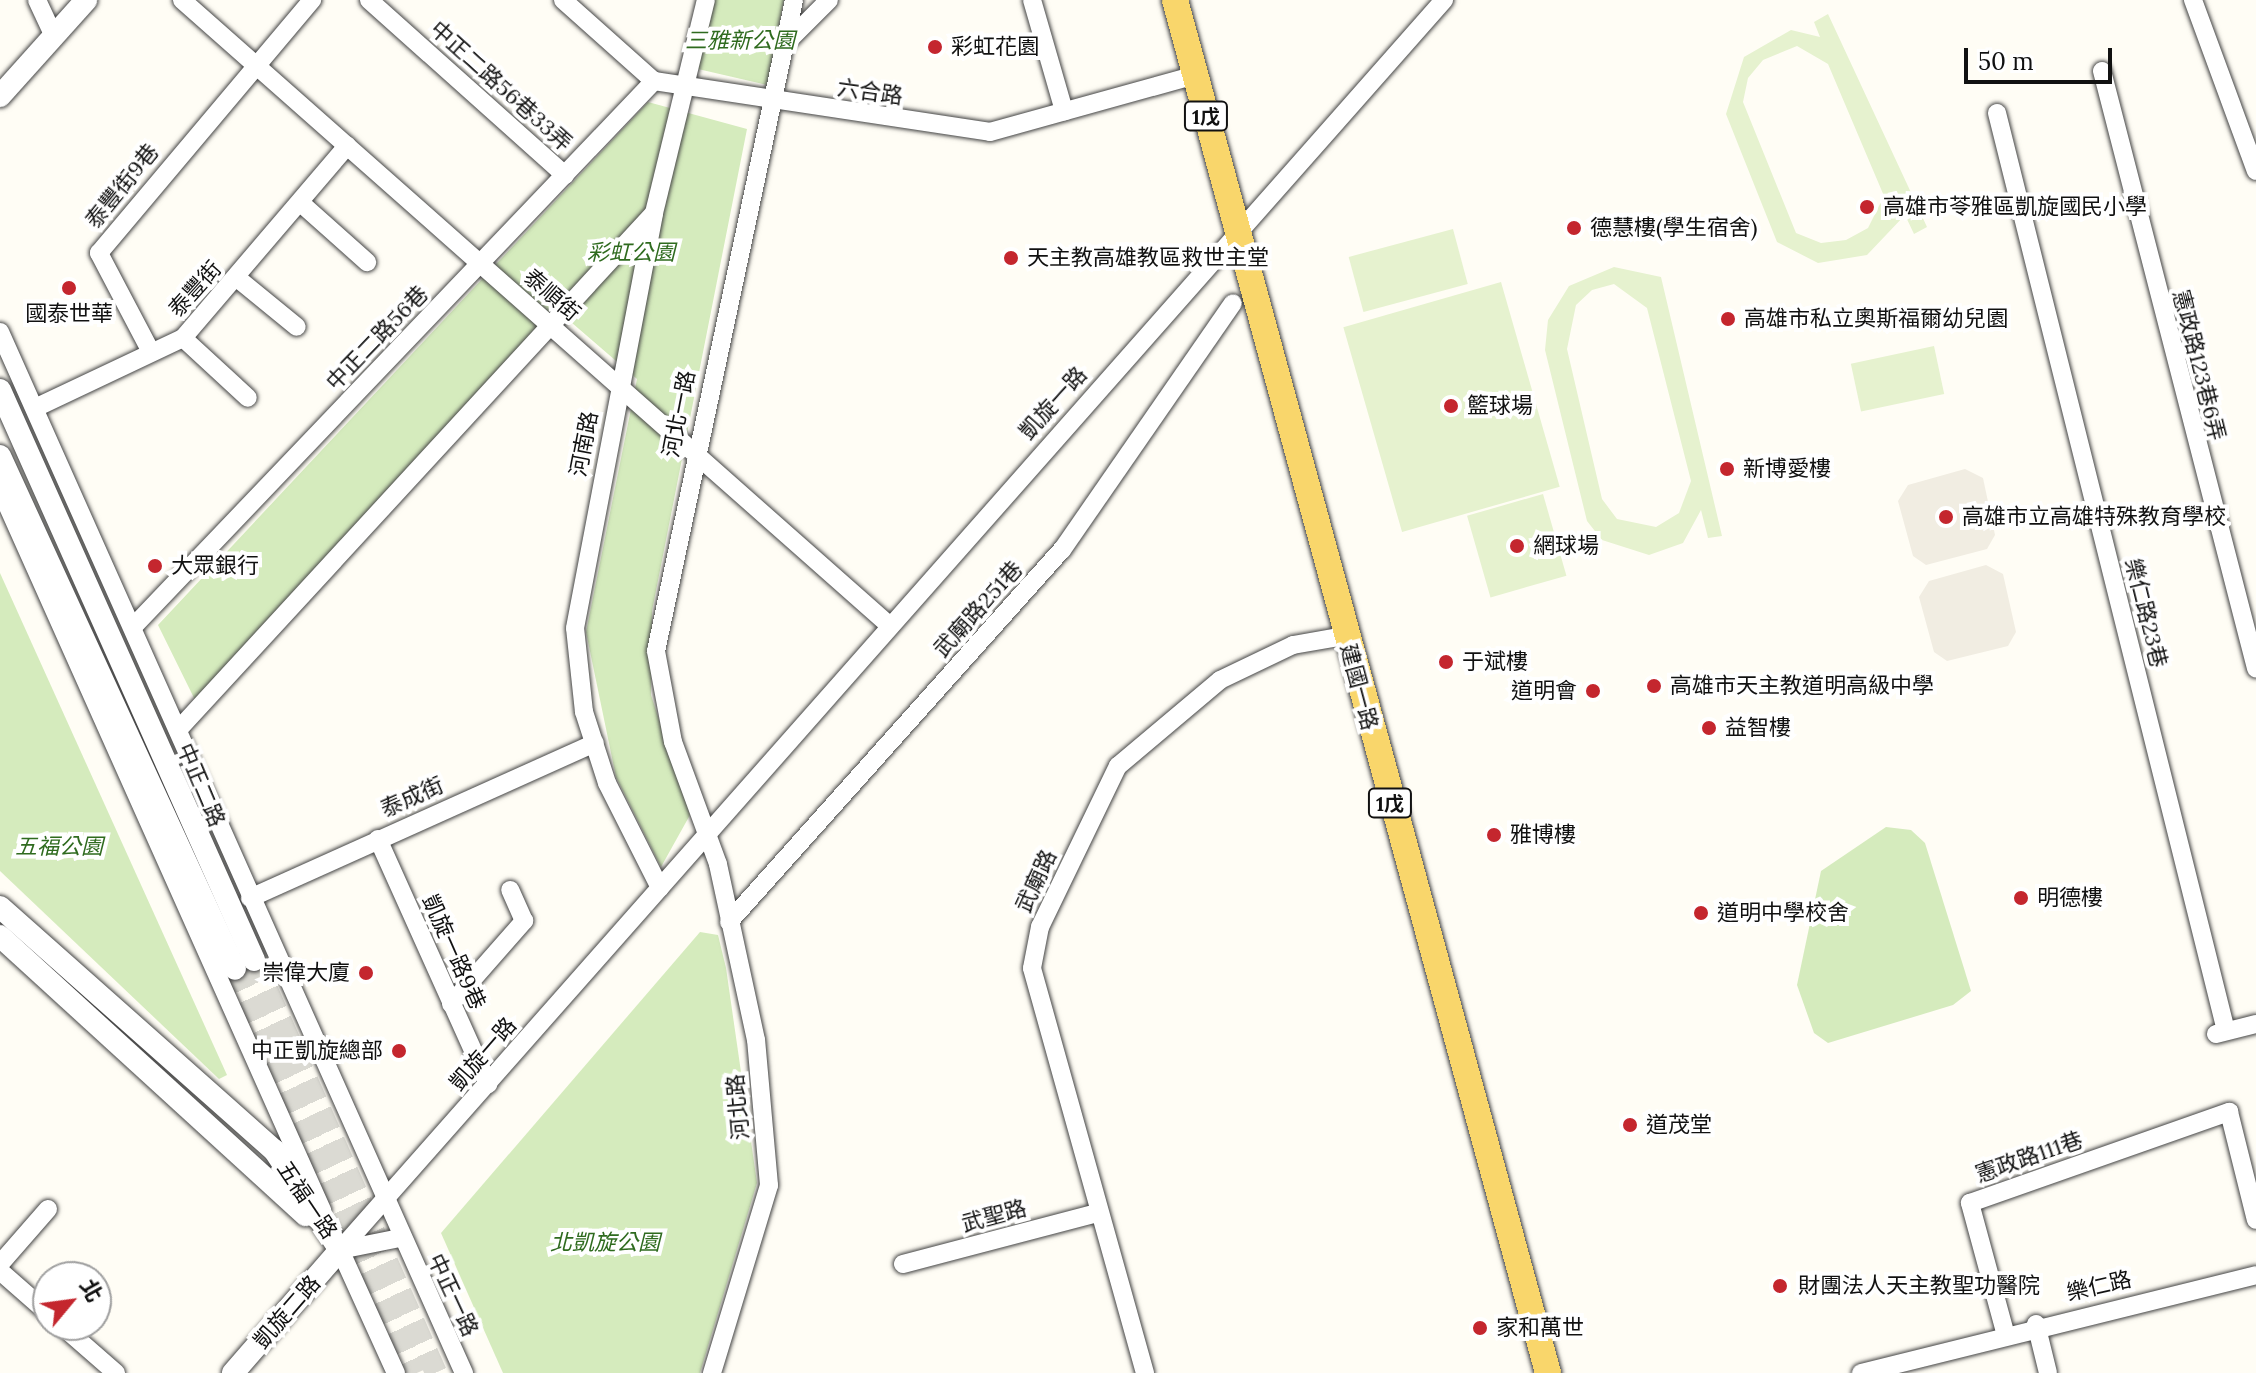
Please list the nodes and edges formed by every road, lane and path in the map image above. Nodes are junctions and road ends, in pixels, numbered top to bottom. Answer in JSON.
{"nodes":[{"id":1,"x":37,"y":0,"type":"edge"},
{"id":2,"x":86,"y":0,"type":"edge"},
{"id":3,"x":182,"y":0,"type":"edge"},
{"id":4,"x":312,"y":0,"type":"edge"},
{"id":5,"x":369,"y":0,"type":"edge"},
{"id":6,"x":563,"y":0,"type":"edge"},
{"id":7,"x":706,"y":0,"type":"edge"},
{"id":8,"x":794,"y":0,"type":"edge"},
{"id":9,"x":829,"y":0,"type":"edge"},
{"id":10,"x":1032,"y":0,"type":"edge"},
{"id":11,"x":1175,"y":0,"type":"edge"},
{"id":12,"x":1444,"y":0,"type":"edge"},
{"id":13,"x":2193,"y":0,"type":"edge"},
{"id":14,"x":53,"y":34,"type":"junction"},
{"id":15,"x":785,"y":44,"type":"junction"},
{"id":16,"x":255,"y":64,"type":"junction"},
{"id":17,"x":2102,"y":71,"type":"dead end"},
{"id":18,"x":1195,"y":75,"type":"junction"},
{"id":19,"x":654,"y":81,"type":"junction"},
{"id":20,"x":688,"y":89,"type":"junction"},
{"id":21,"x":0,"y":96,"type":"edge"},
{"id":22,"x":767,"y":101,"type":"junction"},
{"id":23,"x":1064,"y":111,"type":"junction"},
{"id":24,"x":1997,"y":113,"type":"dead end"},
{"id":25,"x":347,"y":146,"type":"junction"},
{"id":26,"x":2256,"y":171,"type":"edge"},
{"id":27,"x":565,"y":175,"type":"junction"},
{"id":28,"x":303,"y":205,"type":"junction"},
{"id":29,"x":654,"y":213,"type":"junction"},
{"id":30,"x":1237,"y":231,"type":"junction"},
{"id":31,"x":367,"y":262,"type":"dead end"},
{"id":32,"x":481,"y":264,"type":"junction"},
{"id":33,"x":237,"y":278,"type":"junction"},
{"id":34,"x":1233,"y":303,"type":"dead end"},
{"id":35,"x":550,"y":325,"type":"junction"},
{"id":36,"x":297,"y":327,"type":"dead end"},
{"id":37,"x":0,"y":332,"type":"edge"},
{"id":38,"x":183,"y":338,"type":"junction"},
{"id":39,"x":151,"y":352,"type":"junction"},
{"id":40,"x":619,"y":386,"type":"junction"},
{"id":41,"x":0,"y":390,"type":"edge"},
{"id":42,"x":248,"y":398,"type":"dead end"},
{"id":43,"x":35,"y":408,"type":"junction"},
{"id":44,"x":696,"y":455,"type":"junction"},
{"id":45,"x":0,"y":456,"type":"edge"},
{"id":46,"x":0,"y":489,"type":"edge"},
{"id":47,"x":889,"y":625,"type":"junction"},
{"id":48,"x":133,"y":627,"type":"junction"},
{"id":49,"x":1345,"y":636,"type":"junction"},
{"id":50,"x":2256,"y":668,"type":"edge"},
{"id":51,"x":178,"y":730,"type":"junction"},
{"id":52,"x":595,"y":743,"type":"junction"},
{"id":53,"x":704,"y":837,"type":"junction"},
{"id":54,"x":378,"y":839,"type":"junction"},
{"id":55,"x":660,"y":888,"type":"junction"},
{"id":56,"x":510,"y":890,"type":"dead end"},
{"id":57,"x":250,"y":898,"type":"junction"},
{"id":58,"x":1,"y":910,"type":"edge"},
{"id":59,"x":729,"y":922,"type":"junction"},
{"id":60,"x":0,"y":936,"type":"edge"},
{"id":61,"x":451,"y":1004,"type":"junction"},
{"id":62,"x":2256,"y":1024,"type":"edge"},
{"id":63,"x":488,"y":1084,"type":"junction"},
{"id":64,"x":383,"y":1203,"type":"junction"},
{"id":65,"x":48,"y":1209,"type":"dead end"},
{"id":66,"x":1097,"y":1213,"type":"junction"},
{"id":67,"x":2256,"y":1220,"type":"edge"},
{"id":68,"x":400,"y":1238,"type":"junction"},
{"id":69,"x":340,"y":1250,"type":"junction"},
{"id":70,"x":0,"y":1264,"type":"edge"},
{"id":71,"x":903,"y":1264,"type":"dead end"},
{"id":72,"x":0,"y":1271,"type":"edge"},
{"id":73,"x":2256,"y":1275,"type":"edge"},
{"id":74,"x":32,"y":1299,"type":"edge"},
{"id":75,"x":2036,"y":1324,"type":"junction"},
{"id":76,"x":2005,"y":1332,"type":"junction"},
{"id":77,"x":79,"y":1341,"type":"edge"},
{"id":78,"x":1921,"y":1365,"type":"edge"},
{"id":79,"x":116,"y":1373,"type":"edge"},
{"id":80,"x":233,"y":1373,"type":"edge"},
{"id":81,"x":396,"y":1373,"type":"edge"},
{"id":82,"x":464,"y":1373,"type":"edge"},
{"id":83,"x":712,"y":1373,"type":"edge"},
{"id":84,"x":1145,"y":1373,"type":"edge"},
{"id":85,"x":1548,"y":1373,"type":"edge"},
{"id":86,"x":1861,"y":1373,"type":"edge"},
{"id":87,"x":2048,"y":1373,"type":"edge"}],
"edges":[{"from":1,"to":14,"type":"street"},
{"from":2,"to":14,"type":"street"},
{"from":3,"to":16,"type":"street","name":"泰順街"},
{"from":4,"to":16,"type":"street"},
{"from":5,"to":27,"type":"street","name":"中正二路56巷33弄"},
{"from":6,"to":19,"type":"street","name":"六合路"},
{"from":7,"to":20,"type":"street","name":"河南路"},
{"from":8,"to":15,"type":"street","name":"河北一路"},
{"from":9,"to":15,"type":"street"},
{"from":10,"to":23,"type":"street"},
{"from":11,"to":18,"type":"main road","name":"建國一路","number":"1戊"},
{"from":12,"to":30,"type":"street","name":"凱旋一路"},
{"from":13,"to":26,"type":"street"},
{"from":14,"to":21,"type":"street"},
{"from":15,"to":22,"type":"street","name":"河北一路"},
{"from":16,"to":25,"type":"street","name":"泰順街"},
{"from":16,"to":39,"type":"street","name":"泰豐街9巷"},
{"from":17,"to":50,"type":"street","name":"憲政路123巷6弄"},
{"from":18,"to":23,"type":"street","name":"六合路"},
{"from":18,"to":30,"type":"main road","name":"建國一路","number":"1戊"},
{"from":19,"to":20,"type":"street","name":"六合路"},
{"from":19,"to":27,"type":"street","name":"中正二路56巷"},
{"from":20,"to":22,"type":"street","name":"六合路"},
{"from":20,"to":29,"type":"street","name":"河南路"},
{"from":22,"to":23,"type":"street","name":"六合路"},
{"from":22,"to":44,"type":"street","name":"河北一路"},
{"from":24,"to":62,"type":"street","name":"樂仁路23巷"},
{"from":25,"to":28,"type":"street","name":"泰豐街"},
{"from":25,"to":32,"type":"street","name":"泰順街"},
{"from":27,"to":32,"type":"street","name":"中正二路56巷"},
{"from":28,"to":31,"type":"street"},
{"from":28,"to":33,"type":"street","name":"泰豐街"},
{"from":29,"to":35,"type":"street"},
{"from":29,"to":40,"type":"street","name":"河南路"},
{"from":30,"to":47,"type":"street","name":"凱旋一路"},
{"from":30,"to":49,"type":"main road","name":"建國一路","number":"1戊"},
{"from":32,"to":35,"type":"street","name":"泰順街"},
{"from":32,"to":48,"type":"street","name":"中正二路56巷"},
{"from":33,"to":36,"type":"street"},
{"from":33,"to":38,"type":"street","name":"泰豐街"},
{"from":34,"to":59,"type":"street","name":"武廟路251巷"},
{"from":35,"to":40,"type":"street","name":"泰順街"},
{"from":35,"to":51,"type":"street"},
{"from":37,"to":43,"type":"street","name":"中正二路"},
{"from":38,"to":39,"type":"street","name":"泰豐街"},
{"from":38,"to":42,"type":"street"},
{"from":39,"to":43,"type":"street","name":"泰豐街"},
{"from":40,"to":44,"type":"street","name":"泰順街"},
{"from":40,"to":52,"type":"street","name":"河南路"},
{"from":41,"to":45,"type":"street","name":"中正二路"},
{"from":43,"to":48,"type":"street","name":"中正二路"},
{"from":44,"to":47,"type":"street","name":"泰順街"},
{"from":44,"to":53,"type":"street","name":"河北一路"},
{"from":46,"to":69,"type":"street"},
{"from":47,"to":53,"type":"street","name":"凱旋一路"},
{"from":48,"to":51,"type":"street","name":"中正二路"},
{"from":49,"to":66,"type":"street","name":"武廟路"},
{"from":49,"to":85,"type":"main road","name":"建國一路","number":"1戊"},
{"from":51,"to":57,"type":"street","name":"中正二路"},
{"from":52,"to":54,"type":"street","name":"泰成街"},
{"from":52,"to":55,"type":"street","name":"河南路"},
{"from":53,"to":55,"type":"street","name":"凱旋一路"},
{"from":53,"to":59,"type":"street","name":"河北路"},
{"from":54,"to":57,"type":"street","name":"泰成街"},
{"from":54,"to":61,"type":"street","name":"凱旋一路9巷"},
{"from":55,"to":63,"type":"street","name":"凱旋一路"},
{"from":56,"to":61,"type":"street"},
{"from":57,"to":64,"type":"street","name":"中正二路"},
{"from":58,"to":69,"type":"street","name":"五福一路"},
{"from":59,"to":83,"type":"street","name":"河北路"},
{"from":60,"to":69,"type":"street","name":"五福一路"},
{"from":61,"to":63,"type":"street","name":"凱旋一路9巷"},
{"from":63,"to":64,"type":"street","name":"凱旋一路"},
{"from":64,"to":68,"type":"street","name":"中正二路"},
{"from":64,"to":69,"type":"street","name":"凱旋一路"},
{"from":65,"to":70,"type":"street"},
{"from":66,"to":71,"type":"street","name":"武聖路"},
{"from":66,"to":84,"type":"street","name":"武廟路"},
{"from":67,"to":76,"type":"street","name":"憲政路111巷"},
{"from":68,"to":69,"type":"street"},
{"from":68,"to":82,"type":"street","name":"中正一路"},
{"from":69,"to":80,"type":"street","name":"凱旋二路"},
{"from":69,"to":81,"type":"street"},
{"from":72,"to":74,"type":"street"},
{"from":73,"to":75,"type":"street","name":"樂仁路"},
{"from":75,"to":76,"type":"street","name":"樂仁路"},
{"from":75,"to":87,"type":"street"},
{"from":76,"to":78,"type":"street","name":"樂仁路"},
{"from":77,"to":79,"type":"street"},
{"from":78,"to":86,"type":"street","name":"樂仁路"}]}
